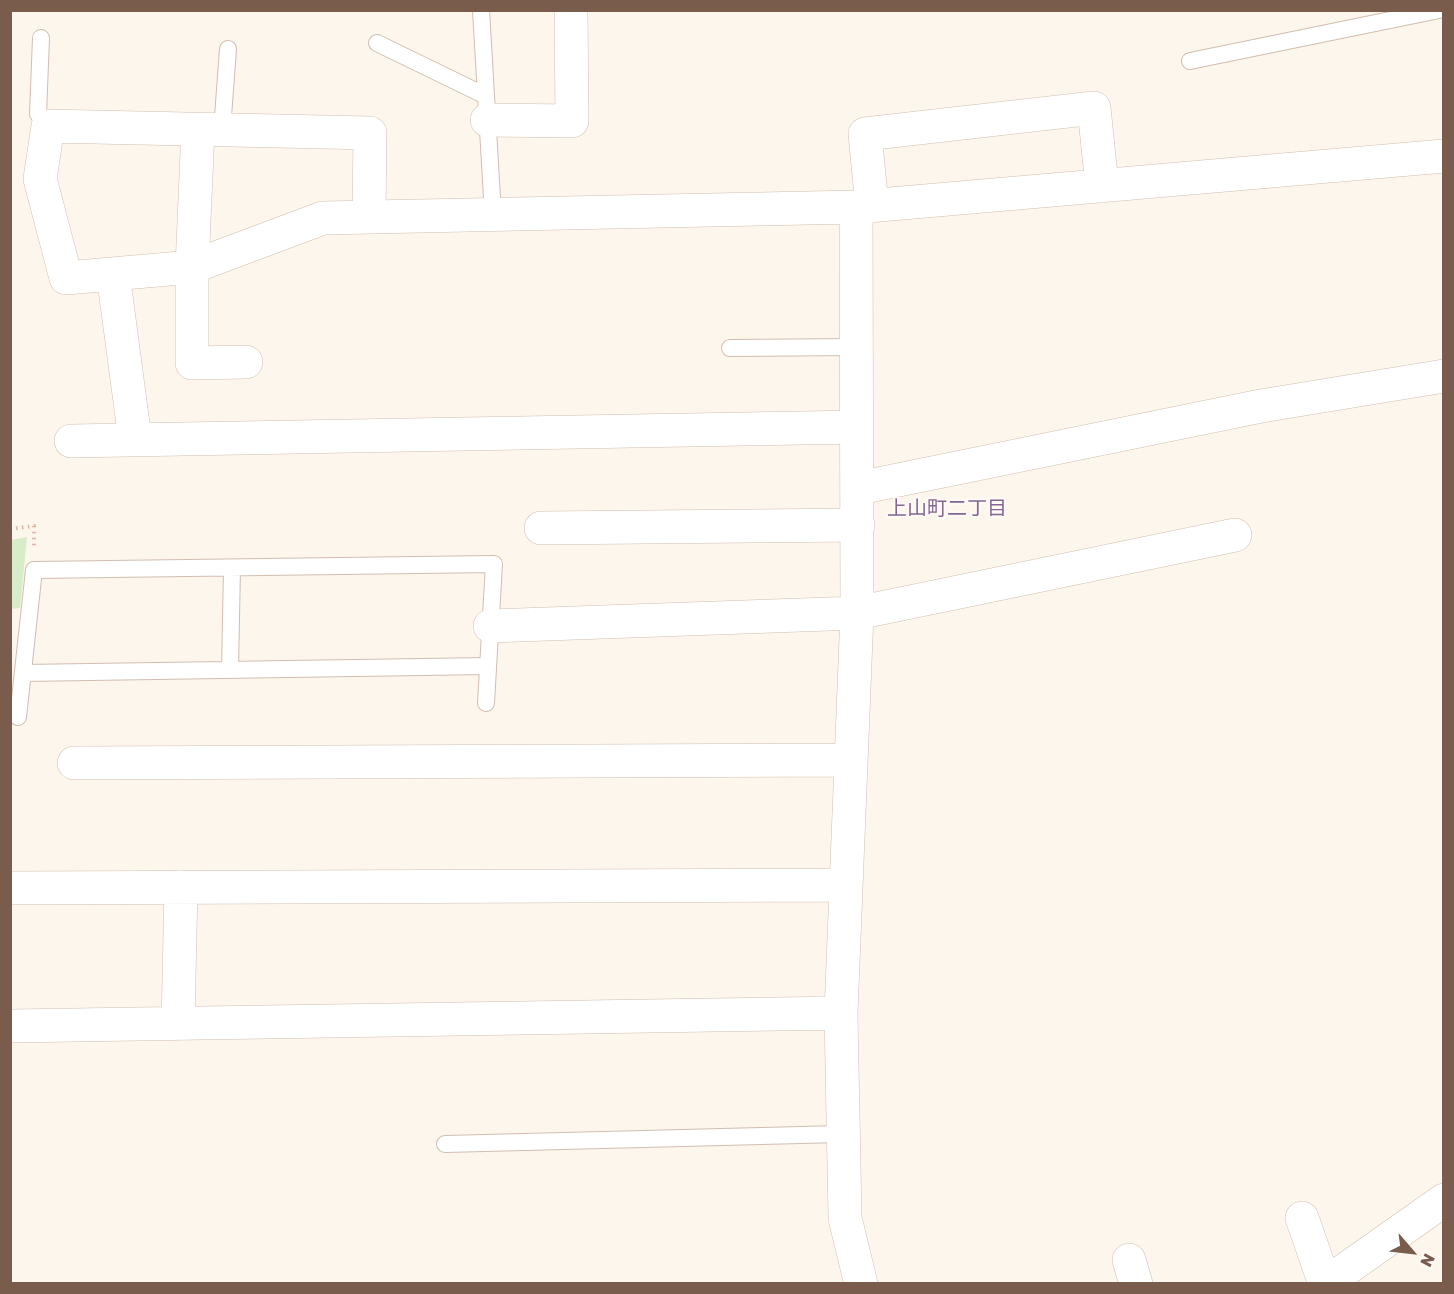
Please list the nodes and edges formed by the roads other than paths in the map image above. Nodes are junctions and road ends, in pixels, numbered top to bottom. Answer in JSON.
{"nodes":[{"id":1,"x":481,"y":10,"type":"edge"},
{"id":2,"x":571,"y":10,"type":"edge"},
{"id":3,"x":1439,"y":10,"type":"edge"},
{"id":4,"x":41,"y":38,"type":"dead end"},
{"id":5,"x":377,"y":43,"type":"dead end"},
{"id":6,"x":228,"y":49,"type":"dead end"},
{"id":7,"x":1190,"y":61,"type":"dead end"},
{"id":8,"x":487,"y":108,"type":"junction"},
{"id":9,"x":48,"y":126,"type":"junction"},
{"id":10,"x":210,"y":130,"type":"junction"},
{"id":11,"x":1443,"y":156,"type":"edge"},
{"id":12,"x":1102,"y":186,"type":"junction"},
{"id":13,"x":864,"y":206,"type":"junction"},
{"id":14,"x":493,"y":214,"type":"junction"},
{"id":15,"x":369,"y":217,"type":"junction"},
{"id":16,"x":192,"y":267,"type":"junction"},
{"id":17,"x":113,"y":274,"type":"junction"},
{"id":18,"x":855,"y":347,"type":"junction"},
{"id":19,"x":730,"y":348,"type":"dead end"},
{"id":20,"x":246,"y":362,"type":"dead end"},
{"id":21,"x":1443,"y":376,"type":"edge"},
{"id":22,"x":857,"y":427,"type":"junction"},
{"id":23,"x":135,"y":439,"type":"junction"},
{"id":24,"x":71,"y":441,"type":"dead end"},
{"id":25,"x":859,"y":488,"type":"junction"},
{"id":26,"x":858,"y":525,"type":"junction"},
{"id":27,"x":541,"y":528,"type":"dead end"},
{"id":28,"x":1235,"y":535,"type":"dead end"},
{"id":29,"x":232,"y":568,"type":"junction"},
{"id":30,"x":857,"y":613,"type":"junction"},
{"id":31,"x":490,"y":626,"type":"junction"},
{"id":32,"x":488,"y":666,"type":"junction"},
{"id":33,"x":230,"y":670,"type":"junction"},
{"id":34,"x":23,"y":673,"type":"junction"},
{"id":35,"x":486,"y":703,"type":"dead end"},
{"id":36,"x":18,"y":717,"type":"dead end"},
{"id":37,"x":850,"y":760,"type":"junction"},
{"id":38,"x":74,"y":763,"type":"dead end"},
{"id":39,"x":844,"y":885,"type":"junction"},
{"id":40,"x":182,"y":887,"type":"junction"},
{"id":41,"x":10,"y":888,"type":"edge"},
{"id":42,"x":841,"y":1013,"type":"junction"},
{"id":43,"x":178,"y":1024,"type":"junction"},
{"id":44,"x":10,"y":1026,"type":"edge"},
{"id":45,"x":841,"y":1134,"type":"junction"},
{"id":46,"x":445,"y":1144,"type":"dead end"},
{"id":47,"x":1443,"y":1200,"type":"edge"},
{"id":48,"x":1302,"y":1218,"type":"dead end"},
{"id":49,"x":861,"y":1284,"type":"edge"}],
"edges":[{"from":1,"to":8,"type":"lane"},
{"from":2,"to":8,"type":"street"},
{"from":3,"to":7,"type":"lane"},
{"from":4,"to":9,"type":"lane"},
{"from":5,"to":8,"type":"lane"},
{"from":6,"to":10,"type":"lane"},
{"from":8,"to":14,"type":"lane"},
{"from":9,"to":10,"type":"street"},
{"from":9,"to":17,"type":"street"},
{"from":10,"to":15,"type":"street"},
{"from":10,"to":16,"type":"street"},
{"from":11,"to":12,"type":"street"},
{"from":12,"to":13,"type":"street"},
{"from":12,"to":13,"type":"street"},
{"from":13,"to":14,"type":"street"},
{"from":13,"to":18,"type":"street"},
{"from":14,"to":15,"type":"street"},
{"from":15,"to":16,"type":"street"},
{"from":16,"to":17,"type":"street"},
{"from":16,"to":20,"type":"street"},
{"from":17,"to":23,"type":"street"},
{"from":18,"to":19,"type":"lane"},
{"from":18,"to":22,"type":"street"},
{"from":21,"to":25,"type":"street"},
{"from":22,"to":23,"type":"street"},
{"from":22,"to":25,"type":"street"},
{"from":23,"to":24,"type":"street"},
{"from":25,"to":26,"type":"street"},
{"from":26,"to":27,"type":"street"},
{"from":26,"to":30,"type":"street"},
{"from":28,"to":30,"type":"street"},
{"from":29,"to":31,"type":"lane"},
{"from":29,"to":33,"type":"lane"},
{"from":29,"to":34,"type":"lane"},
{"from":30,"to":31,"type":"street"},
{"from":30,"to":37,"type":"street"},
{"from":31,"to":32,"type":"lane"},
{"from":32,"to":33,"type":"lane"},
{"from":32,"to":35,"type":"lane"},
{"from":33,"to":34,"type":"lane"},
{"from":34,"to":36,"type":"lane"},
{"from":37,"to":38,"type":"street"},
{"from":37,"to":39,"type":"street"},
{"from":39,"to":40,"type":"street"},
{"from":39,"to":42,"type":"street"},
{"from":40,"to":41,"type":"street"},
{"from":40,"to":43,"type":"street"},
{"from":42,"to":43,"type":"street"},
{"from":42,"to":45,"type":"street"},
{"from":43,"to":44,"type":"street"},
{"from":45,"to":46,"type":"lane"},
{"from":45,"to":49,"type":"street"},
{"from":47,"to":48,"type":"street"}]}
